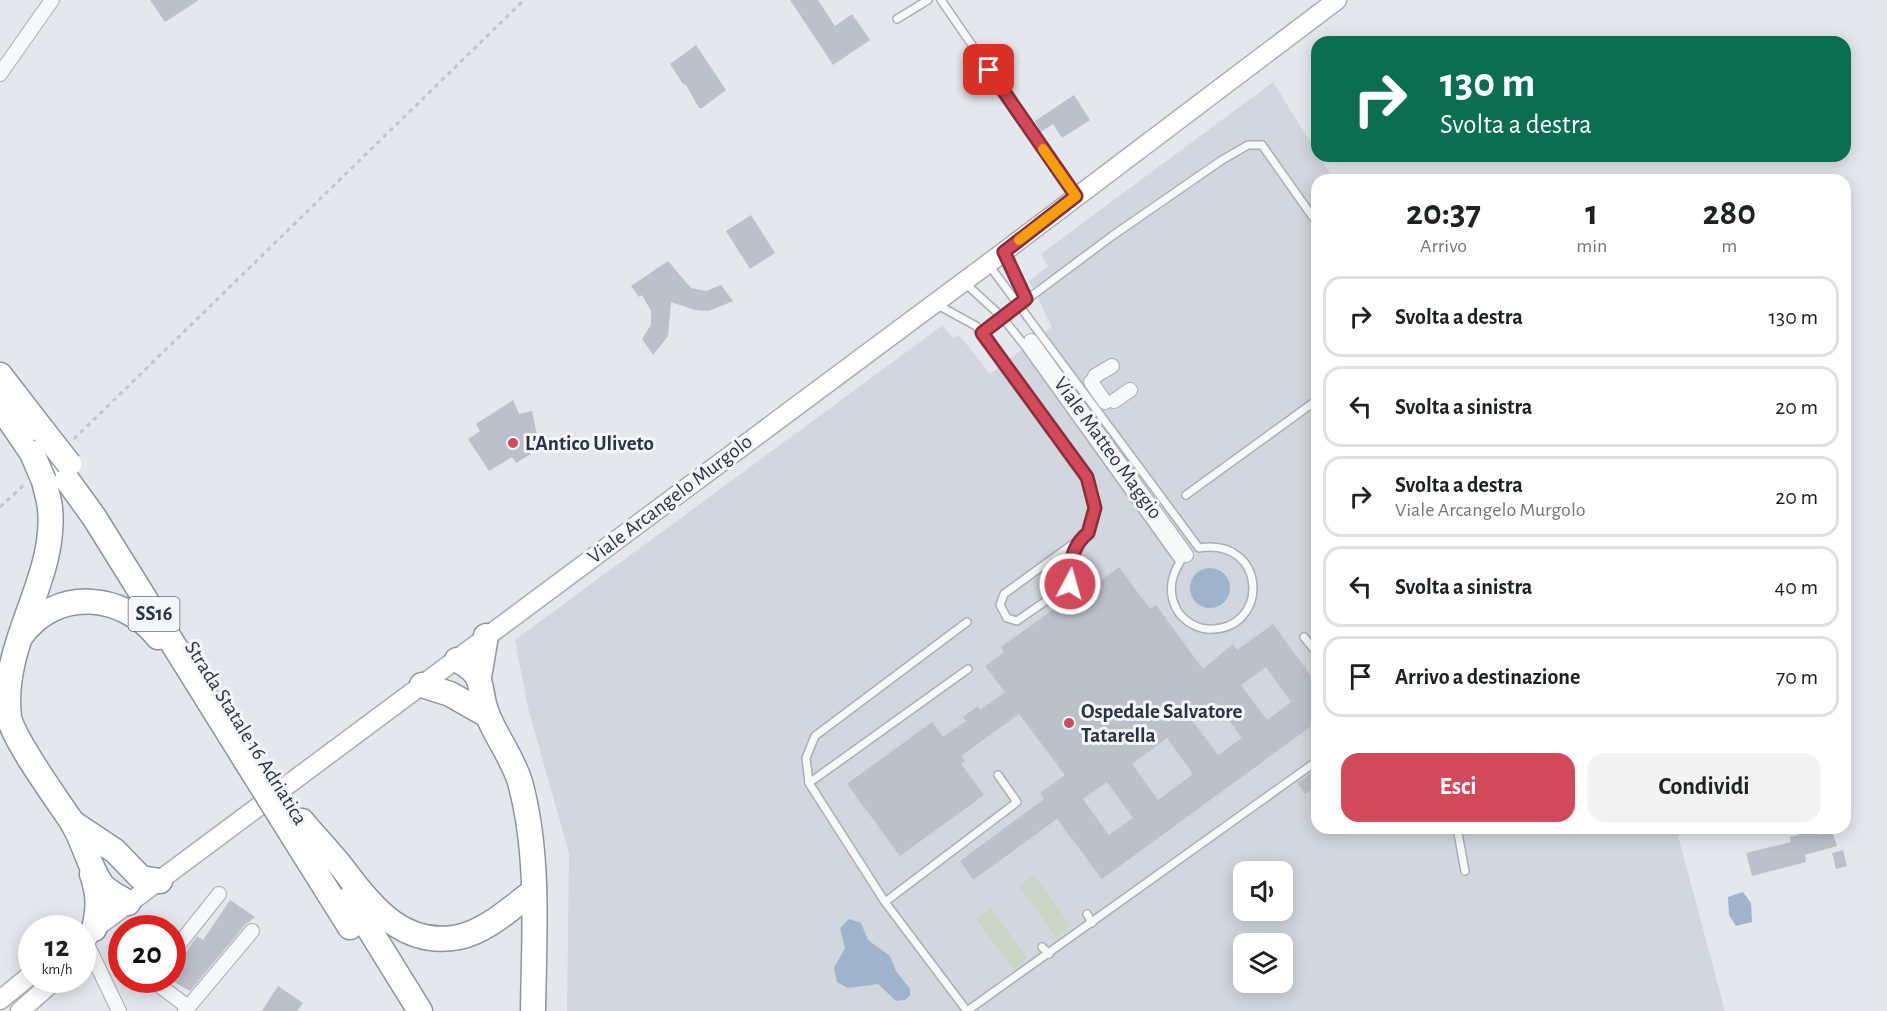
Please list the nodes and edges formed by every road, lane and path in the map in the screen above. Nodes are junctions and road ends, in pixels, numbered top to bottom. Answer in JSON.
{"nodes":[{"id":1,"x":52,"y":0,"type":"edge"},
{"id":2,"x":524,"y":0,"type":"edge"},
{"id":3,"x":928,"y":0,"type":"edge"},
{"id":4,"x":941,"y":0,"type":"edge"},
{"id":5,"x":1337,"y":0,"type":"edge"},
{"id":6,"x":897,"y":19,"type":"dead end"},
{"id":7,"x":0,"y":74,"type":"edge"},
{"id":8,"x":1076,"y":196,"type":"junction"},
{"id":9,"x":1311,"y":214,"type":"edge"},
{"id":10,"x":1004,"y":252,"type":"junction"},
{"id":11,"x":988,"y":263,"type":"junction"},
{"id":12,"x":963,"y":282,"type":"junction"},
{"id":13,"x":1026,"y":299,"type":"junction"},
{"id":14,"x":934,"y":303,"type":"junction"},
{"id":15,"x":1018,"y":305,"type":"junction"},
{"id":16,"x":1002,"y":317,"type":"junction"},
{"id":17,"x":982,"y":333,"type":"junction"},
{"id":18,"x":1031,"y":341,"type":"dead end"},
{"id":19,"x":1112,"y":366,"type":"dead end"},
{"id":20,"x":0,"y":375,"type":"edge"},
{"id":21,"x":1130,"y":390,"type":"dead end"},
{"id":22,"x":0,"y":394,"type":"edge"},
{"id":23,"x":1083,"y":403,"type":"junction"},
{"id":24,"x":1311,"y":404,"type":"edge"},
{"id":25,"x":0,"y":406,"type":"edge"},
{"id":26,"x":38,"y":441,"type":"junction"},
{"id":27,"x":53,"y":469,"type":"junction"},
{"id":28,"x":1186,"y":495,"type":"dead end"},
{"id":29,"x":0,"y":507,"type":"edge"},
{"id":30,"x":1077,"y":541,"type":"junction"},
{"id":31,"x":1186,"y":555,"type":"dead end"},
{"id":32,"x":968,"y":622,"type":"dead end"},
{"id":33,"x":486,"y":636,"type":"junction"},
{"id":34,"x":1304,"y":637,"type":"dead end"},
{"id":35,"x":15,"y":645,"type":"junction"},
{"id":36,"x":1311,"y":646,"type":"edge"},
{"id":37,"x":457,"y":660,"type":"junction"},
{"id":38,"x":968,"y":669,"type":"dead end"},
{"id":39,"x":479,"y":677,"type":"junction"},
{"id":40,"x":422,"y":685,"type":"junction"},
{"id":41,"x":478,"y":709,"type":"junction"},
{"id":42,"x":252,"y":756,"type":"junction"},
{"id":43,"x":1311,"y":765,"type":"edge"},
{"id":44,"x":998,"y":775,"type":"dead end"},
{"id":45,"x":809,"y":783,"type":"junction"},
{"id":46,"x":292,"y":814,"type":"junction"},
{"id":47,"x":73,"y":823,"type":"junction"},
{"id":48,"x":1458,"y":834,"type":"edge"},
{"id":49,"x":124,"y":861,"type":"junction"},
{"id":50,"x":1465,"y":871,"type":"dead end"},
{"id":51,"x":160,"y":881,"type":"junction"},
{"id":52,"x":534,"y":891,"type":"junction"},
{"id":53,"x":219,"y":894,"type":"dead end"},
{"id":54,"x":885,"y":902,"type":"junction"},
{"id":55,"x":128,"y":903,"type":"junction"},
{"id":56,"x":1087,"y":915,"type":"dead end"},
{"id":57,"x":96,"y":916,"type":"edge"},
{"id":58,"x":1092,"y":923,"type":"junction"},
{"id":59,"x":96,"y":930,"type":"edge"},
{"id":60,"x":252,"y":931,"type":"dead end"},
{"id":61,"x":186,"y":935,"type":"edge"},
{"id":62,"x":1042,"y":947,"type":"dead end"},
{"id":63,"x":1049,"y":954,"type":"junction"},
{"id":64,"x":96,"y":961,"type":"edge"},
{"id":65,"x":999,"y":979,"type":"dead end"},
{"id":66,"x":18,"y":985,"type":"edge"},
{"id":67,"x":1003,"y":987,"type":"junction"},
{"id":68,"x":41,"y":993,"type":"edge"},
{"id":69,"x":168,"y":993,"type":"edge"},
{"id":70,"x":0,"y":1000,"type":"edge"},
{"id":71,"x":187,"y":1009,"type":"edge"},
{"id":72,"x":20,"y":1011,"type":"edge"},
{"id":73,"x":119,"y":1011,"type":"edge"},
{"id":74,"x":402,"y":1011,"type":"edge"},
{"id":75,"x":420,"y":1011,"type":"edge"},
{"id":76,"x":533,"y":1011,"type":"edge"},
{"id":77,"x":967,"y":1011,"type":"edge"}],
"edges":[{"from":1,"to":7,"type":"street"},
{"from":2,"to":27,"type":"path"},
{"from":3,"to":6,"type":"lane"},
{"from":4,"to":8,"type":"lane"},
{"from":5,"to":8,"type":"main road","name":"Viale Arcangelo Murgolo"},
{"from":8,"to":10,"type":"main road","name":"Viale Arcangelo Murgolo"},
{"from":9,"to":13,"type":"lane"},
{"from":10,"to":11,"type":"main road","name":"Viale Arcangelo Murgolo"},
{"from":10,"to":13,"type":"lane"},
{"from":11,"to":12,"type":"main road","name":"Viale Arcangelo Murgolo"},
{"from":11,"to":15,"type":"lane"},
{"from":12,"to":14,"type":"main road","name":"Viale Arcangelo Murgolo"},
{"from":12,"to":16,"type":"lane"},
{"from":13,"to":15,"type":"lane"},
{"from":14,"to":17,"type":"lane"},
{"from":14,"to":33,"type":"main road","name":"Viale Arcangelo Murgolo"},
{"from":15,"to":16,"type":"lane"},
{"from":15,"to":23,"type":"lane"},
{"from":16,"to":17,"type":"lane"},
{"from":16,"to":23,"type":"lane"},
{"from":17,"to":30,"type":"lane"},
{"from":18,"to":23,"type":"street","name":"Viale Matteo Maggio"},
{"from":19,"to":21,"type":"street"},
{"from":20,"to":26,"type":"highway"},
{"from":22,"to":26,"type":"highway"},
{"from":23,"to":31,"type":"street","name":"Viale Matteo Maggio"},
{"from":24,"to":28,"type":"lane"},
{"from":25,"to":26,"type":"highway"},
{"from":26,"to":27,"type":"highway","bridge":true},
{"from":27,"to":29,"type":"path"},
{"from":27,"to":35,"type":"highway"},
{"from":27,"to":42,"type":"highway","name":"Strada Statale 16 Adriatica","number":"SS16"},
{"from":30,"to":30,"type":"lane"},
{"from":32,"to":45,"type":"lane"},
{"from":33,"to":37,"type":"main road","name":"Viale Arcangelo Murgolo"},
{"from":33,"to":39,"type":"highway"},
{"from":34,"to":36,"type":"lane"},
{"from":35,"to":42,"type":"highway"},
{"from":35,"to":47,"type":"highway"},
{"from":37,"to":39,"type":"highway"},
{"from":37,"to":40,"type":"main road","name":"Viale Arcangelo Murgolo"},
{"from":37,"to":41,"type":"highway"},
{"from":38,"to":45,"type":"lane"},
{"from":39,"to":41,"type":"highway"},
{"from":40,"to":41,"type":"highway"},
{"from":40,"to":51,"type":"main road","name":"Viale Arcangelo Murgolo"},
{"from":41,"to":52,"type":"highway"},
{"from":42,"to":46,"type":"highway","name":"Strada Statale 16 Adriatica","number":"SS16","bridge":true},
{"from":43,"to":58,"type":"lane"},
{"from":44,"to":54,"type":"lane"},
{"from":45,"to":54,"type":"lane"},
{"from":46,"to":52,"type":"highway"},
{"from":46,"to":74,"type":"highway","name":"Strada Statale 16 Adriatica","number":"SS16"},
{"from":46,"to":75,"type":"highway","name":"Strada Statale 16 Adriatica","number":"SS16"},
{"from":47,"to":49,"type":"highway"},
{"from":47,"to":55,"type":"highway"},
{"from":47,"to":57,"type":"highway"},
{"from":48,"to":50,"type":"lane"},
{"from":49,"to":51,"type":"highway"},
{"from":49,"to":55,"type":"highway"},
{"from":51,"to":55,"type":"main road","name":"Viale Arcangelo Murgolo"},
{"from":52,"to":76,"type":"highway"},
{"from":53,"to":61,"type":"street"},
{"from":54,"to":77,"type":"lane"},
{"from":55,"to":59,"type":"main road","name":"Viale Arcangelo Murgolo"},
{"from":56,"to":58,"type":"lane"},
{"from":58,"to":63,"type":"lane"},
{"from":60,"to":71,"type":"street"},
{"from":62,"to":63,"type":"lane"},
{"from":63,"to":67,"type":"lane"},
{"from":64,"to":73,"type":"street"},
{"from":65,"to":67,"type":"lane"},
{"from":66,"to":70,"type":"main road"},
{"from":67,"to":77,"type":"lane"},
{"from":68,"to":72,"type":"main road"},
{"from":69,"to":71,"type":"street"}]}
